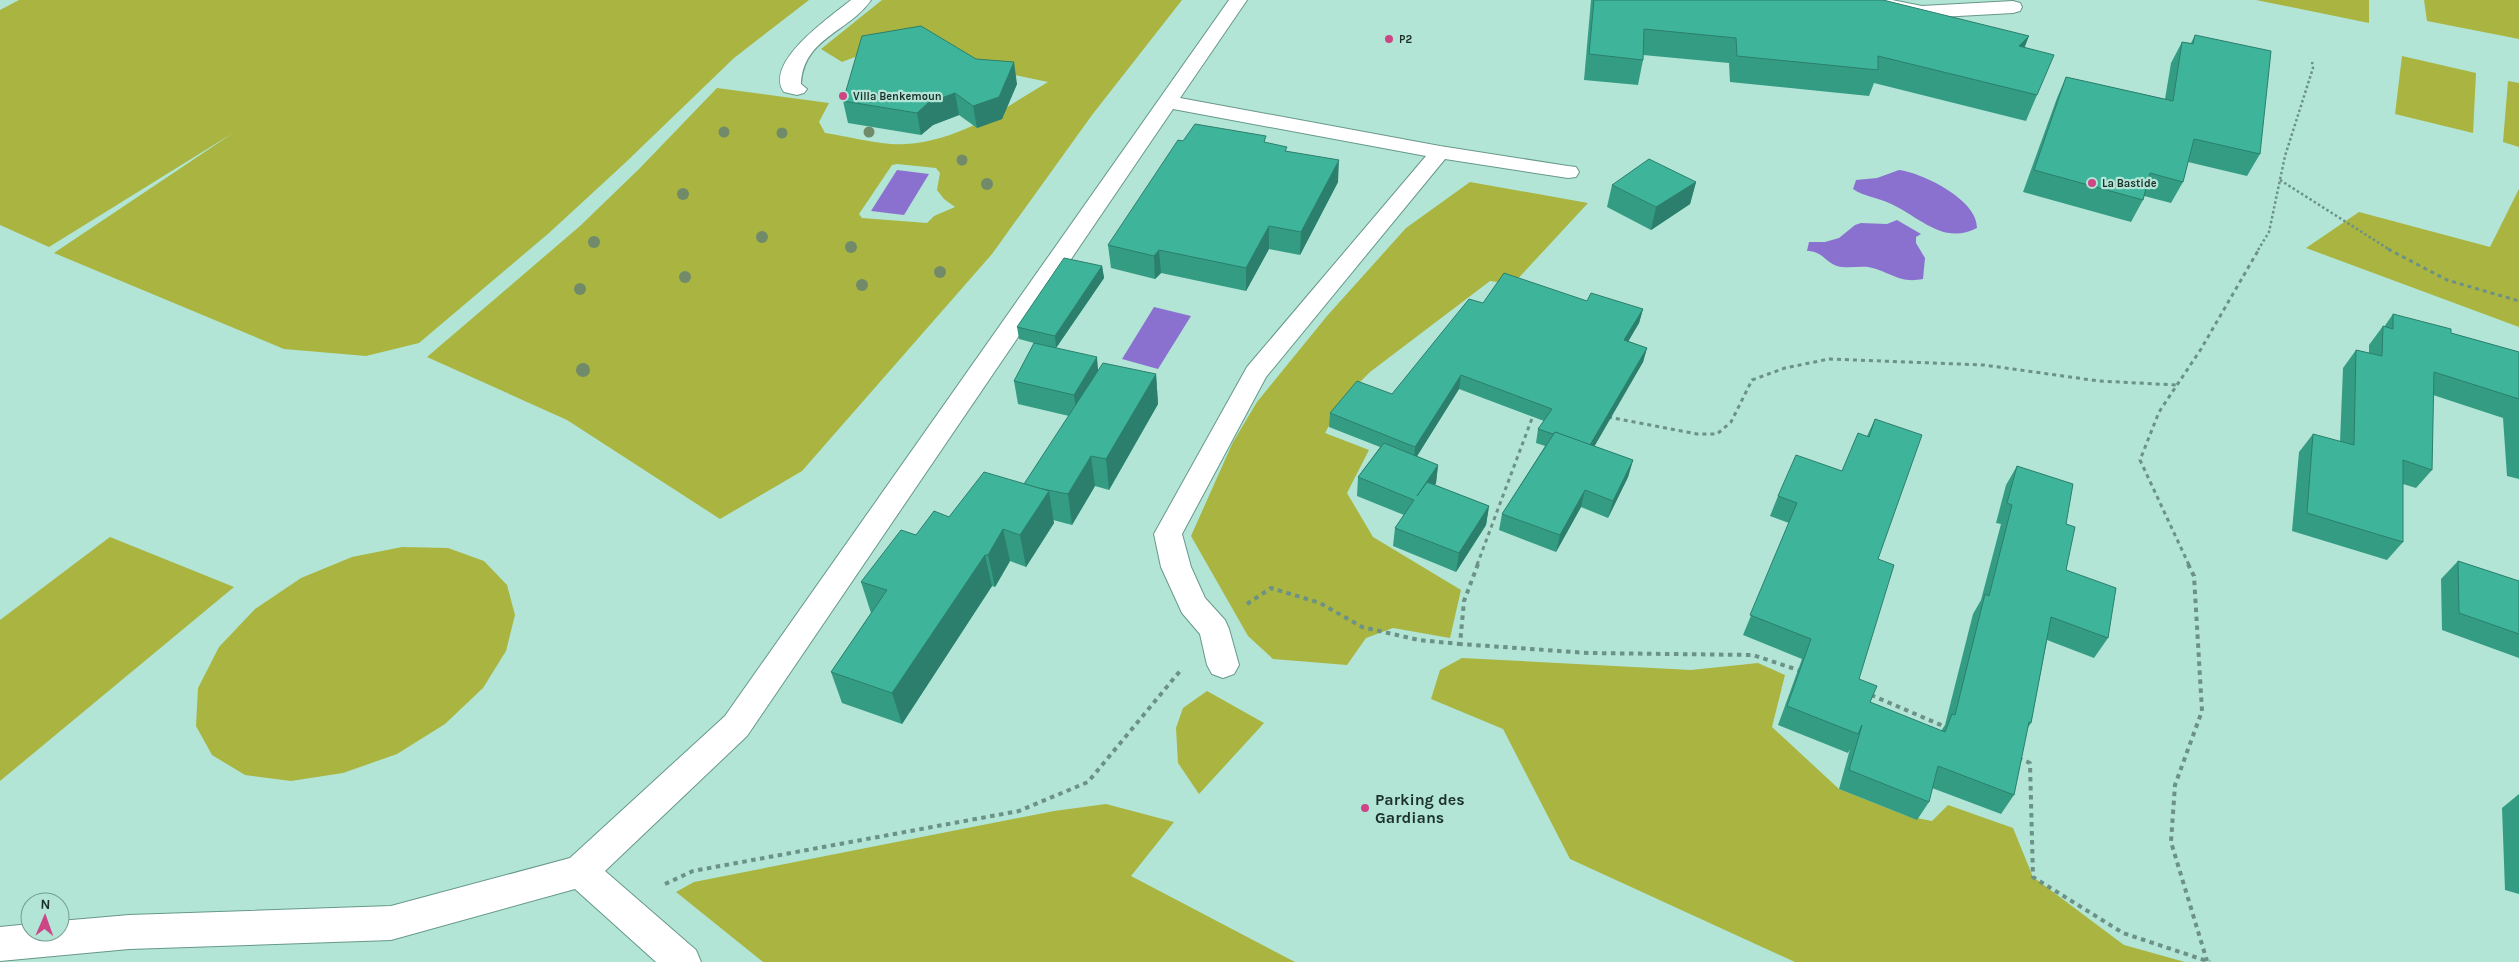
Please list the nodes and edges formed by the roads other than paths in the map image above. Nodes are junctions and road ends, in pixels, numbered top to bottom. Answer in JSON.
{"nodes":[{"id":1,"x":862,"y":0,"type":"edge"},
{"id":2,"x":1238,"y":0,"type":"edge"},
{"id":3,"x":1866,"y":0,"type":"edge"},
{"id":4,"x":2013,"y":7,"type":"dead end"},
{"id":5,"x":797,"y":89,"type":"dead end"},
{"id":6,"x":1168,"y":102,"type":"junction"},
{"id":7,"x":1440,"y":152,"type":"junction"},
{"id":8,"x":1568,"y":172,"type":"dead end"},
{"id":9,"x":1223,"y":665,"type":"dead end"},
{"id":10,"x":580,"y":871,"type":"junction"},
{"id":11,"x":0,"y":944,"type":"edge"},
{"id":12,"x":683,"y":962,"type":"edge"}],
"edges":[{"from":1,"to":5,"type":"street"},
{"from":2,"to":6,"type":"street"},
{"from":3,"to":4,"type":"street"},
{"from":6,"to":7,"type":"street"},
{"from":6,"to":10,"type":"street"},
{"from":7,"to":8,"type":"street"},
{"from":7,"to":9,"type":"street"},
{"from":10,"to":11,"type":"street"},
{"from":10,"to":12,"type":"street"}]}
